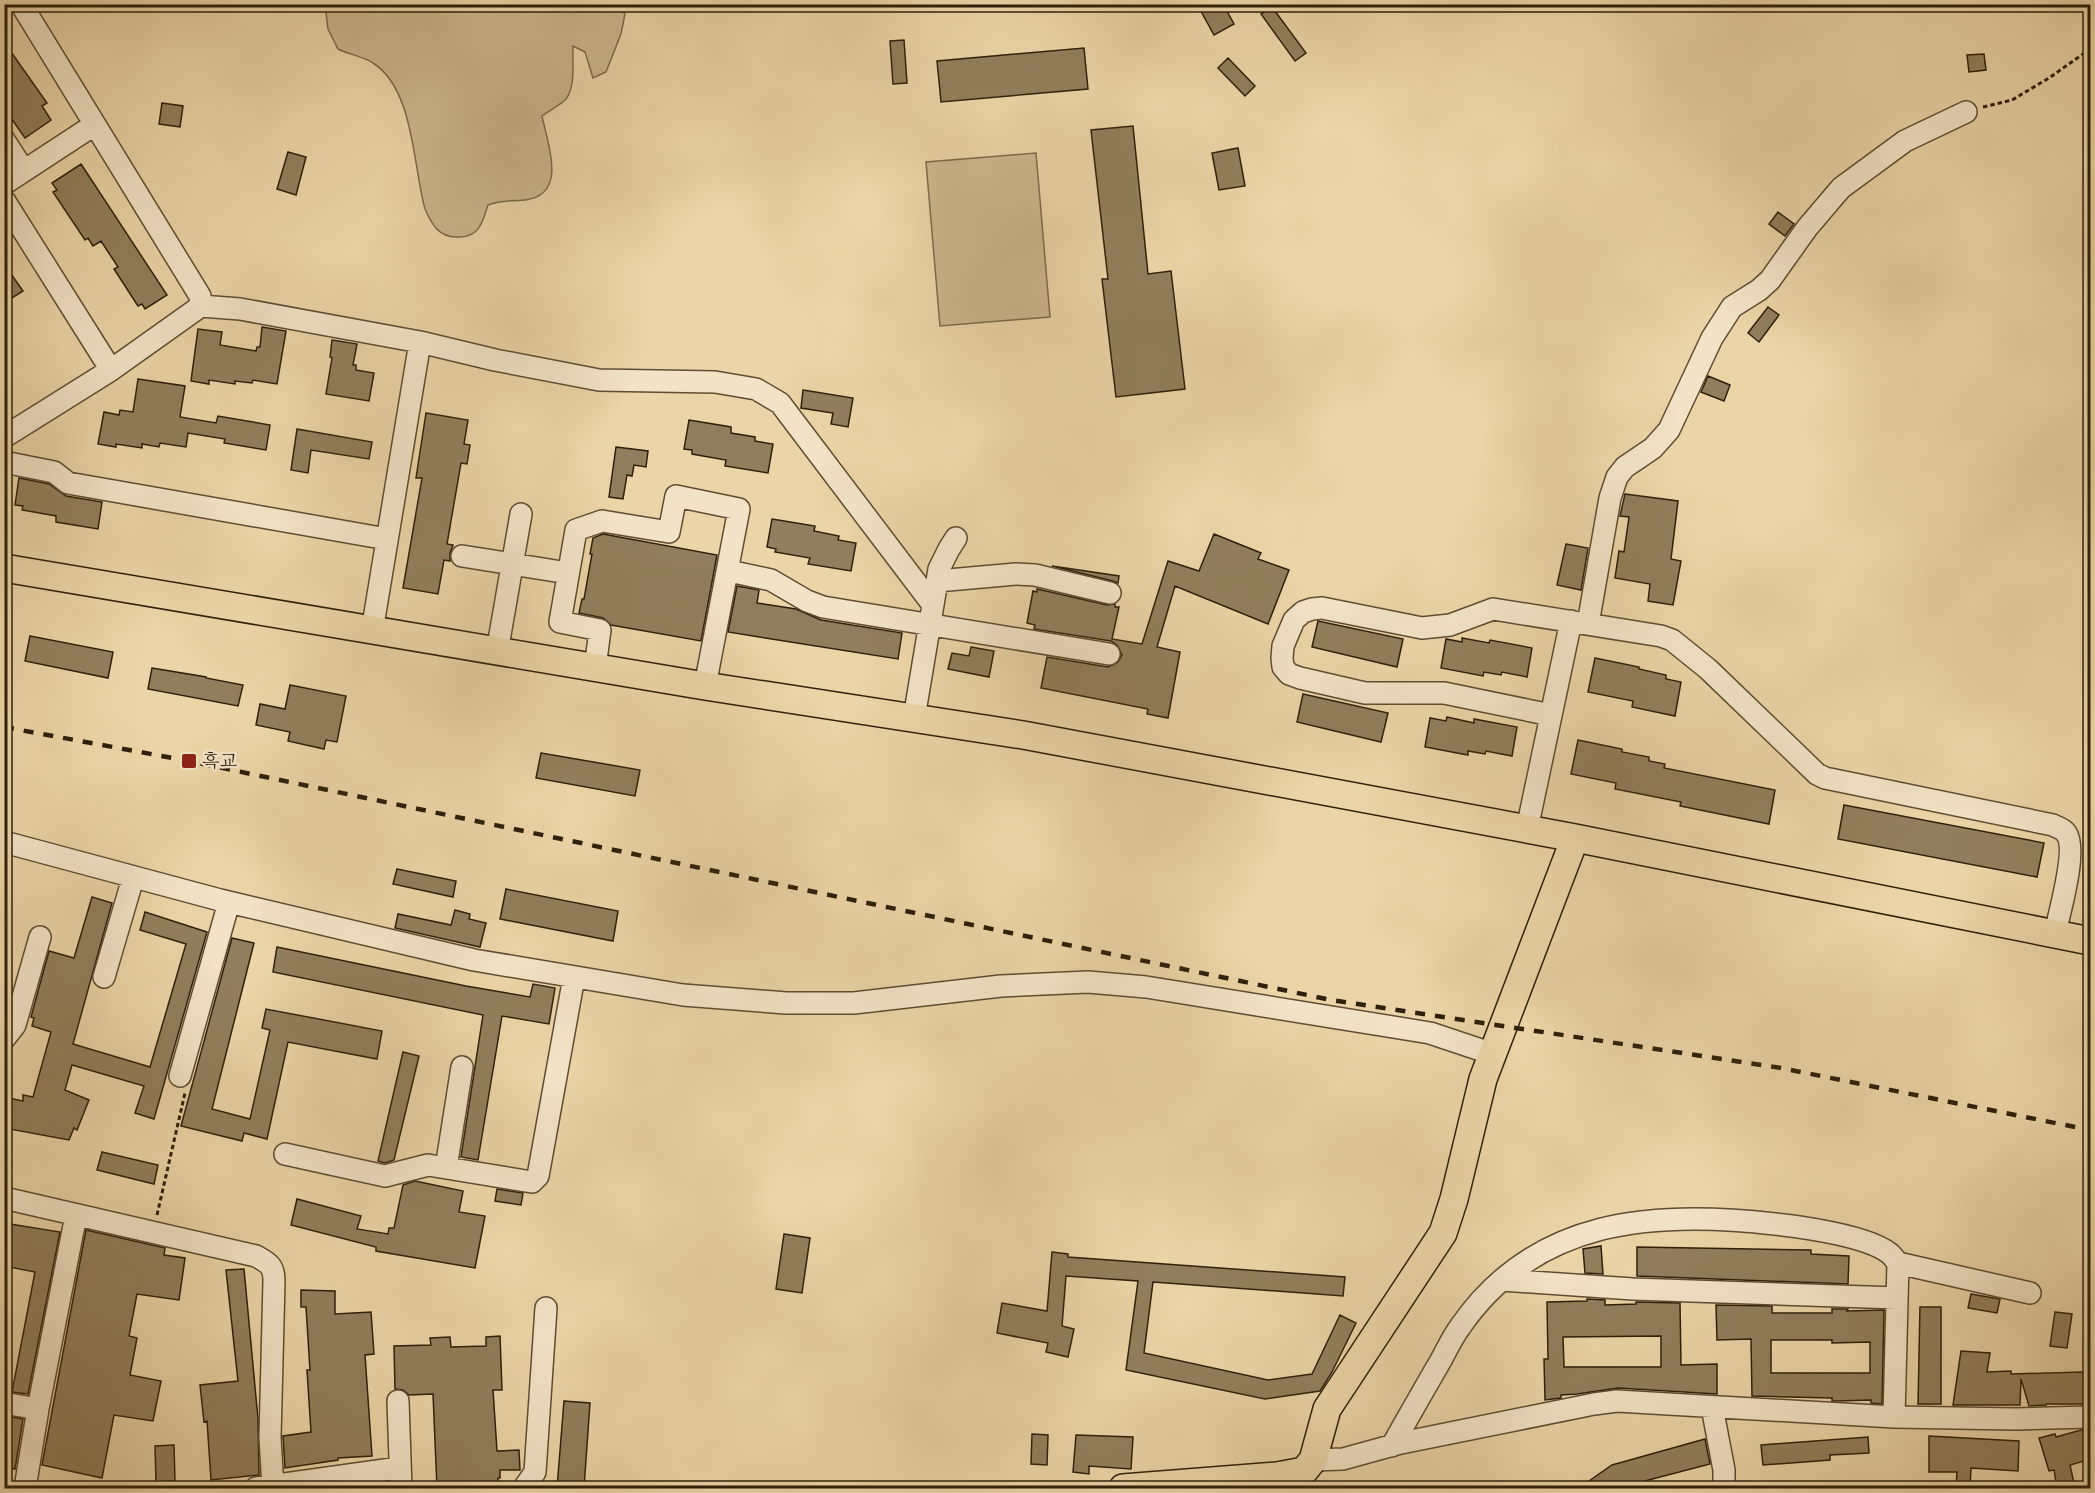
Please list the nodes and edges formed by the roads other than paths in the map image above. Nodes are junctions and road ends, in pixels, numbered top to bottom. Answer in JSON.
{"nodes":[{"id":1,"x":21,"y":4,"type":"edge"},
{"id":2,"x":1966,"y":111,"type":"road end"},
{"id":3,"x":94,"y":125,"type":"junction"},
{"id":4,"x":4,"y":140,"type":"edge"},
{"id":5,"x":24,"y":171,"type":"junction"},
{"id":6,"x":4,"y":184,"type":"edge"},
{"id":7,"x":4,"y":200,"type":"edge"},
{"id":8,"x":201,"y":306,"type":"junction"},
{"id":9,"x":420,"y":342,"type":"junction"},
{"id":10,"x":111,"y":370,"type":"junction"},
{"id":11,"x":4,"y":437,"type":"edge"},
{"id":12,"x":4,"y":462,"type":"edge"},
{"id":13,"x":521,"y":514,"type":"dead end"},
{"id":14,"x":956,"y":538,"type":"dead end"},
{"id":15,"x":387,"y":539,"type":"junction"},
{"id":16,"x":462,"y":556,"type":"dead end"},
{"id":17,"x":512,"y":564,"type":"junction"},
{"id":18,"x":4,"y":568,"type":"edge"},
{"id":19,"x":729,"y":571,"type":"junction"},
{"id":20,"x":568,"y":573,"type":"junction"},
{"id":21,"x":937,"y":581,"type":"junction"},
{"id":22,"x":1110,"y":593,"type":"dead end"},
{"id":23,"x":931,"y":615,"type":"junction"},
{"id":24,"x":1579,"y":623,"type":"junction"},
{"id":25,"x":372,"y":631,"type":"junction"},
{"id":26,"x":497,"y":652,"type":"junction"},
{"id":27,"x":1109,"y":654,"type":"dead end"},
{"id":28,"x":595,"y":668,"type":"junction"},
{"id":29,"x":705,"y":686,"type":"junction"},
{"id":30,"x":1551,"y":715,"type":"junction"},
{"id":31,"x":914,"y":718,"type":"junction"},
{"id":32,"x":1527,"y":829,"type":"junction"},
{"id":33,"x":1575,"y":838,"type":"junction"},
{"id":34,"x":4,"y":842,"type":"edge"},
{"id":35,"x":133,"y":878,"type":"junction"},
{"id":36,"x":229,"y":902,"type":"junction"},
{"id":37,"x":2055,"y":933,"type":"junction"},
{"id":38,"x":40,"y":937,"type":"dead end"},
{"id":39,"x":2091,"y":941,"type":"edge"},
{"id":40,"x":104,"y":977,"type":"dead end"},
{"id":41,"x":574,"y":977,"type":"junction"},
{"id":42,"x":4,"y":1039,"type":"edge"},
{"id":43,"x":1493,"y":1054,"type":"junction"},
{"id":44,"x":462,"y":1067,"type":"dead end"},
{"id":45,"x":180,"y":1076,"type":"road end"},
{"id":46,"x":285,"y":1154,"type":"dead end"},
{"id":47,"x":446,"y":1168,"type":"junction"},
{"id":48,"x":4,"y":1198,"type":"edge"},
{"id":49,"x":76,"y":1215,"type":"junction"},
{"id":50,"x":1898,"y":1263,"type":"junction"},
{"id":51,"x":1502,"y":1280,"type":"junction"},
{"id":52,"x":2030,"y":1293,"type":"dead end"},
{"id":53,"x":1897,"y":1299,"type":"junction"},
{"id":54,"x":546,"y":1308,"type":"dead end"},
{"id":55,"x":398,"y":1401,"type":"dead end"},
{"id":56,"x":4,"y":1403,"type":"edge"},
{"id":57,"x":1712,"y":1407,"type":"junction"},
{"id":58,"x":38,"y":1409,"type":"junction"},
{"id":59,"x":1894,"y":1417,"type":"junction"},
{"id":60,"x":2091,"y":1418,"type":"edge"},
{"id":61,"x":1392,"y":1446,"type":"junction"},
{"id":62,"x":1313,"y":1460,"type":"junction"},
{"id":63,"x":400,"y":1478,"type":"edge"},
{"id":64,"x":25,"y":1488,"type":"edge"},
{"id":65,"x":267,"y":1488,"type":"edge"},
{"id":66,"x":524,"y":1488,"type":"edge"},
{"id":67,"x":1123,"y":1488,"type":"edge"},
{"id":68,"x":1724,"y":1488,"type":"edge"}],
"edges":[{"from":1,"to":3,"type":"street"},
{"from":2,"to":24,"type":"street"},
{"from":3,"to":5,"type":"street"},
{"from":3,"to":8,"type":"street"},
{"from":4,"to":5,"type":"street"},
{"from":5,"to":6,"type":"street"},
{"from":7,"to":10,"type":"street"},
{"from":8,"to":9,"type":"street"},
{"from":8,"to":10,"type":"street"},
{"from":9,"to":15,"type":"street"},
{"from":9,"to":23,"type":"street"},
{"from":10,"to":11,"type":"street"},
{"from":12,"to":15,"type":"street"},
{"from":13,"to":17,"type":"street"},
{"from":14,"to":21,"type":"street"},
{"from":15,"to":25,"type":"street"},
{"from":16,"to":17,"type":"street"},
{"from":17,"to":20,"type":"street"},
{"from":17,"to":26,"type":"street"},
{"from":18,"to":25,"type":"main road"},
{"from":19,"to":20,"type":"street"},
{"from":19,"to":23,"type":"street"},
{"from":19,"to":29,"type":"street"},
{"from":20,"to":28,"type":"street"},
{"from":21,"to":22,"type":"street"},
{"from":21,"to":23,"type":"street"},
{"from":23,"to":27,"type":"street"},
{"from":23,"to":31,"type":"street"},
{"from":24,"to":30,"type":"street"},
{"from":24,"to":30,"type":"street"},
{"from":24,"to":37,"type":"street"},
{"from":25,"to":26,"type":"main road"},
{"from":26,"to":28,"type":"main road"},
{"from":28,"to":29,"type":"main road"},
{"from":29,"to":31,"type":"main road"},
{"from":30,"to":32,"type":"street"},
{"from":31,"to":32,"type":"main road"},
{"from":32,"to":33,"type":"main road"},
{"from":33,"to":37,"type":"main road"},
{"from":33,"to":43,"type":"main road"},
{"from":34,"to":35,"type":"street"},
{"from":35,"to":36,"type":"street"},
{"from":35,"to":40,"type":"street"},
{"from":36,"to":41,"type":"street"},
{"from":36,"to":45,"type":"street"},
{"from":37,"to":39,"type":"main road"},
{"from":38,"to":42,"type":"street"},
{"from":41,"to":43,"type":"street"},
{"from":41,"to":47,"type":"street"},
{"from":43,"to":62,"type":"main road"},
{"from":44,"to":47,"type":"street"},
{"from":46,"to":47,"type":"street"},
{"from":48,"to":49,"type":"street"},
{"from":49,"to":58,"type":"street"},
{"from":49,"to":65,"type":"street"},
{"from":50,"to":51,"type":"street"},
{"from":50,"to":52,"type":"street"},
{"from":50,"to":53,"type":"street"},
{"from":51,"to":53,"type":"street"},
{"from":51,"to":61,"type":"street"},
{"from":53,"to":59,"type":"street"},
{"from":54,"to":66,"type":"street"},
{"from":55,"to":63,"type":"street"},
{"from":56,"to":58,"type":"street"},
{"from":57,"to":59,"type":"street"},
{"from":57,"to":61,"type":"street"},
{"from":57,"to":68,"type":"street"},
{"from":58,"to":64,"type":"street"},
{"from":59,"to":60,"type":"street"},
{"from":61,"to":62,"type":"street"},
{"from":62,"to":67,"type":"main road"},
{"from":63,"to":65,"type":"street"}]}
